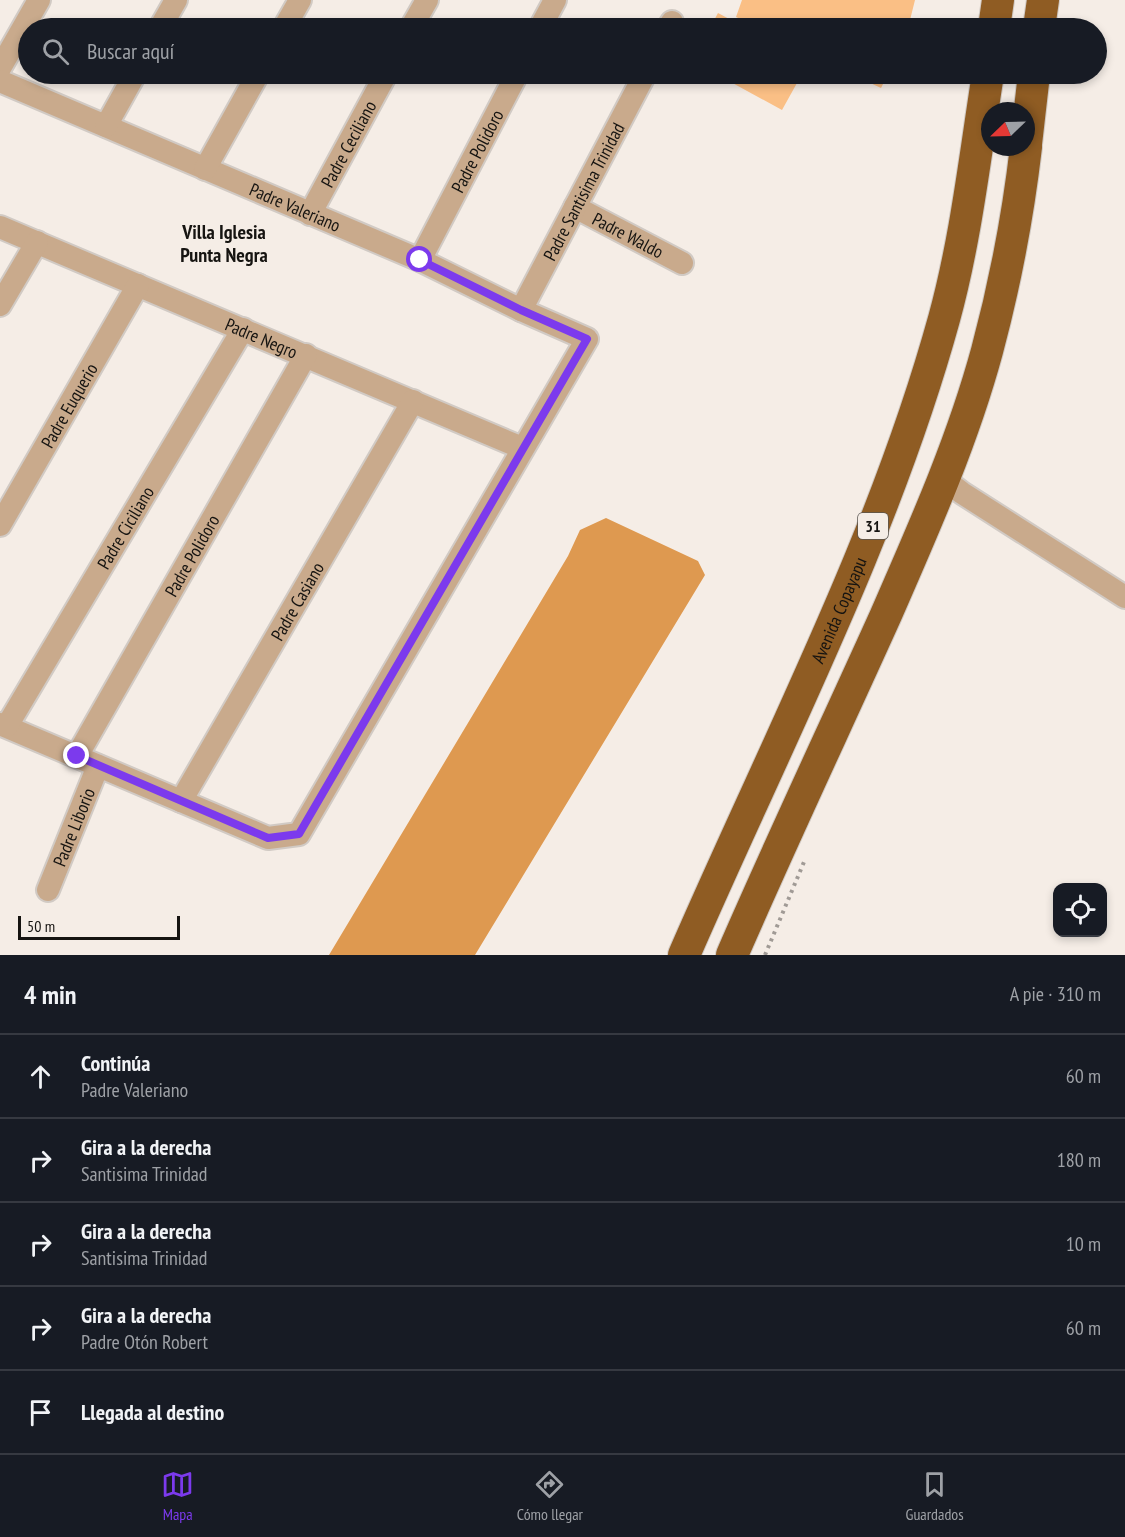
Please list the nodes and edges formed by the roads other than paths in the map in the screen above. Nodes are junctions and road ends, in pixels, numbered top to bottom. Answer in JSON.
{"nodes":[{"id":1,"x":39,"y":0,"type":"edge"},
{"id":2,"x":176,"y":0,"type":"edge"},
{"id":3,"x":300,"y":0,"type":"edge"},
{"id":4,"x":427,"y":0,"type":"edge"},
{"id":5,"x":555,"y":0,"type":"edge"},
{"id":6,"x":998,"y":0,"type":"edge"},
{"id":7,"x":1043,"y":0,"type":"edge"},
{"id":8,"x":29,"y":18,"type":"edge"},
{"id":9,"x":166,"y":18,"type":"edge"},
{"id":10,"x":290,"y":18,"type":"edge"},
{"id":11,"x":417,"y":18,"type":"edge"},
{"id":12,"x":545,"y":18,"type":"edge"},
{"id":13,"x":995,"y":18,"type":"edge"},
{"id":14,"x":1040,"y":18,"type":"edge"},
{"id":15,"x":18,"y":37,"type":"edge"},
{"id":16,"x":0,"y":68,"type":"edge"},
{"id":17,"x":0,"y":81,"type":"edge"},
{"id":18,"x":129,"y":84,"type":"edge"},
{"id":19,"x":252,"y":84,"type":"edge"},
{"id":20,"x":382,"y":84,"type":"edge"},
{"id":21,"x":512,"y":84,"type":"edge"},
{"id":22,"x":640,"y":84,"type":"edge"},
{"id":23,"x":986,"y":84,"type":"edge"},
{"id":24,"x":1033,"y":84,"type":"edge"},
{"id":25,"x":1031,"y":102,"type":"edge"},
{"id":26,"x":106,"y":126,"type":"junction"},
{"id":27,"x":1024,"y":156,"type":"edge"},
{"id":28,"x":205,"y":169,"type":"junction"},
{"id":29,"x":575,"y":207,"type":"junction"},
{"id":30,"x":310,"y":214,"type":"junction"},
{"id":31,"x":0,"y":227,"type":"edge"},
{"id":32,"x":37,"y":242,"type":"junction"},
{"id":33,"x":420,"y":260,"type":"junction"},
{"id":34,"x":682,"y":263,"type":"dead end"},
{"id":35,"x":138,"y":285,"type":"junction"},
{"id":36,"x":0,"y":305,"type":"edge"},
{"id":37,"x":521,"y":310,"type":"junction"},
{"id":38,"x":243,"y":329,"type":"junction"},
{"id":39,"x":306,"y":355,"type":"junction"},
{"id":40,"x":413,"y":401,"type":"junction"},
{"id":41,"x":522,"y":448,"type":"junction"},
{"id":42,"x":944,"y":479,"type":"junction"},
{"id":43,"x":0,"y":525,"type":"edge"},
{"id":44,"x":1125,"y":597,"type":"edge"},
{"id":45,"x":4,"y":725,"type":"edge"},
{"id":46,"x":77,"y":756,"type":"junction"},
{"id":47,"x":98,"y":766,"type":"junction"},
{"id":48,"x":181,"y":801,"type":"junction"},
{"id":49,"x":48,"y":890,"type":"dead end"},
{"id":50,"x":684,"y":955,"type":"edge"},
{"id":51,"x":732,"y":955,"type":"edge"}],
"edges":[{"from":1,"to":8,"type":"street"},
{"from":2,"to":9,"type":"street"},
{"from":3,"to":10,"type":"street"},
{"from":4,"to":11,"type":"street"},
{"from":5,"to":12,"type":"street"},
{"from":6,"to":13,"type":"highway"},
{"from":7,"to":14,"type":"highway"},
{"from":15,"to":16,"type":"street"},
{"from":17,"to":26,"type":"street","name":"Padre Valeriano"},
{"from":18,"to":26,"type":"street"},
{"from":19,"to":28,"type":"street"},
{"from":20,"to":30,"type":"street","name":"Padre Ceciliano"},
{"from":21,"to":33,"type":"street","name":"Padre Polidoro"},
{"from":22,"to":29,"type":"street","name":"Padre Santisima Trinidad"},
{"from":23,"to":50,"type":"highway","name":"Avenida Copayapu","number":"31"},
{"from":24,"to":25,"type":"highway"},
{"from":26,"to":28,"type":"street","name":"Padre Valeriano"},
{"from":27,"to":42,"type":"highway"},
{"from":28,"to":30,"type":"street","name":"Padre Valeriano"},
{"from":29,"to":34,"type":"street","name":"Padre Waldo"},
{"from":29,"to":37,"type":"street","name":"Padre Santisima Trinidad"},
{"from":30,"to":33,"type":"street","name":"Padre Valeriano"},
{"from":31,"to":32,"type":"street","name":"Padre Negro"},
{"from":32,"to":35,"type":"street","name":"Padre Negro"},
{"from":32,"to":36,"type":"street"},
{"from":33,"to":37,"type":"street","name":"Padre Valeriano"},
{"from":35,"to":38,"type":"street","name":"Padre Negro"},
{"from":35,"to":43,"type":"street","name":"Padre Euquerio"},
{"from":37,"to":41,"type":"street","name":"Padre Valeriano"},
{"from":38,"to":39,"type":"street","name":"Padre Negro"},
{"from":38,"to":45,"type":"street","name":"Padre Ciciliano"},
{"from":39,"to":40,"type":"street","name":"Padre Negro"},
{"from":39,"to":46,"type":"street","name":"Padre Polidoro"},
{"from":40,"to":41,"type":"street","name":"Padre Negro"},
{"from":40,"to":48,"type":"street","name":"Padre Casiano"},
{"from":41,"to":48,"type":"street"},
{"from":42,"to":44,"type":"street"},
{"from":42,"to":51,"type":"highway"},
{"from":45,"to":46,"type":"street"},
{"from":46,"to":47,"type":"street"},
{"from":47,"to":48,"type":"street"},
{"from":47,"to":49,"type":"street","name":"Padre Liborio"}]}
